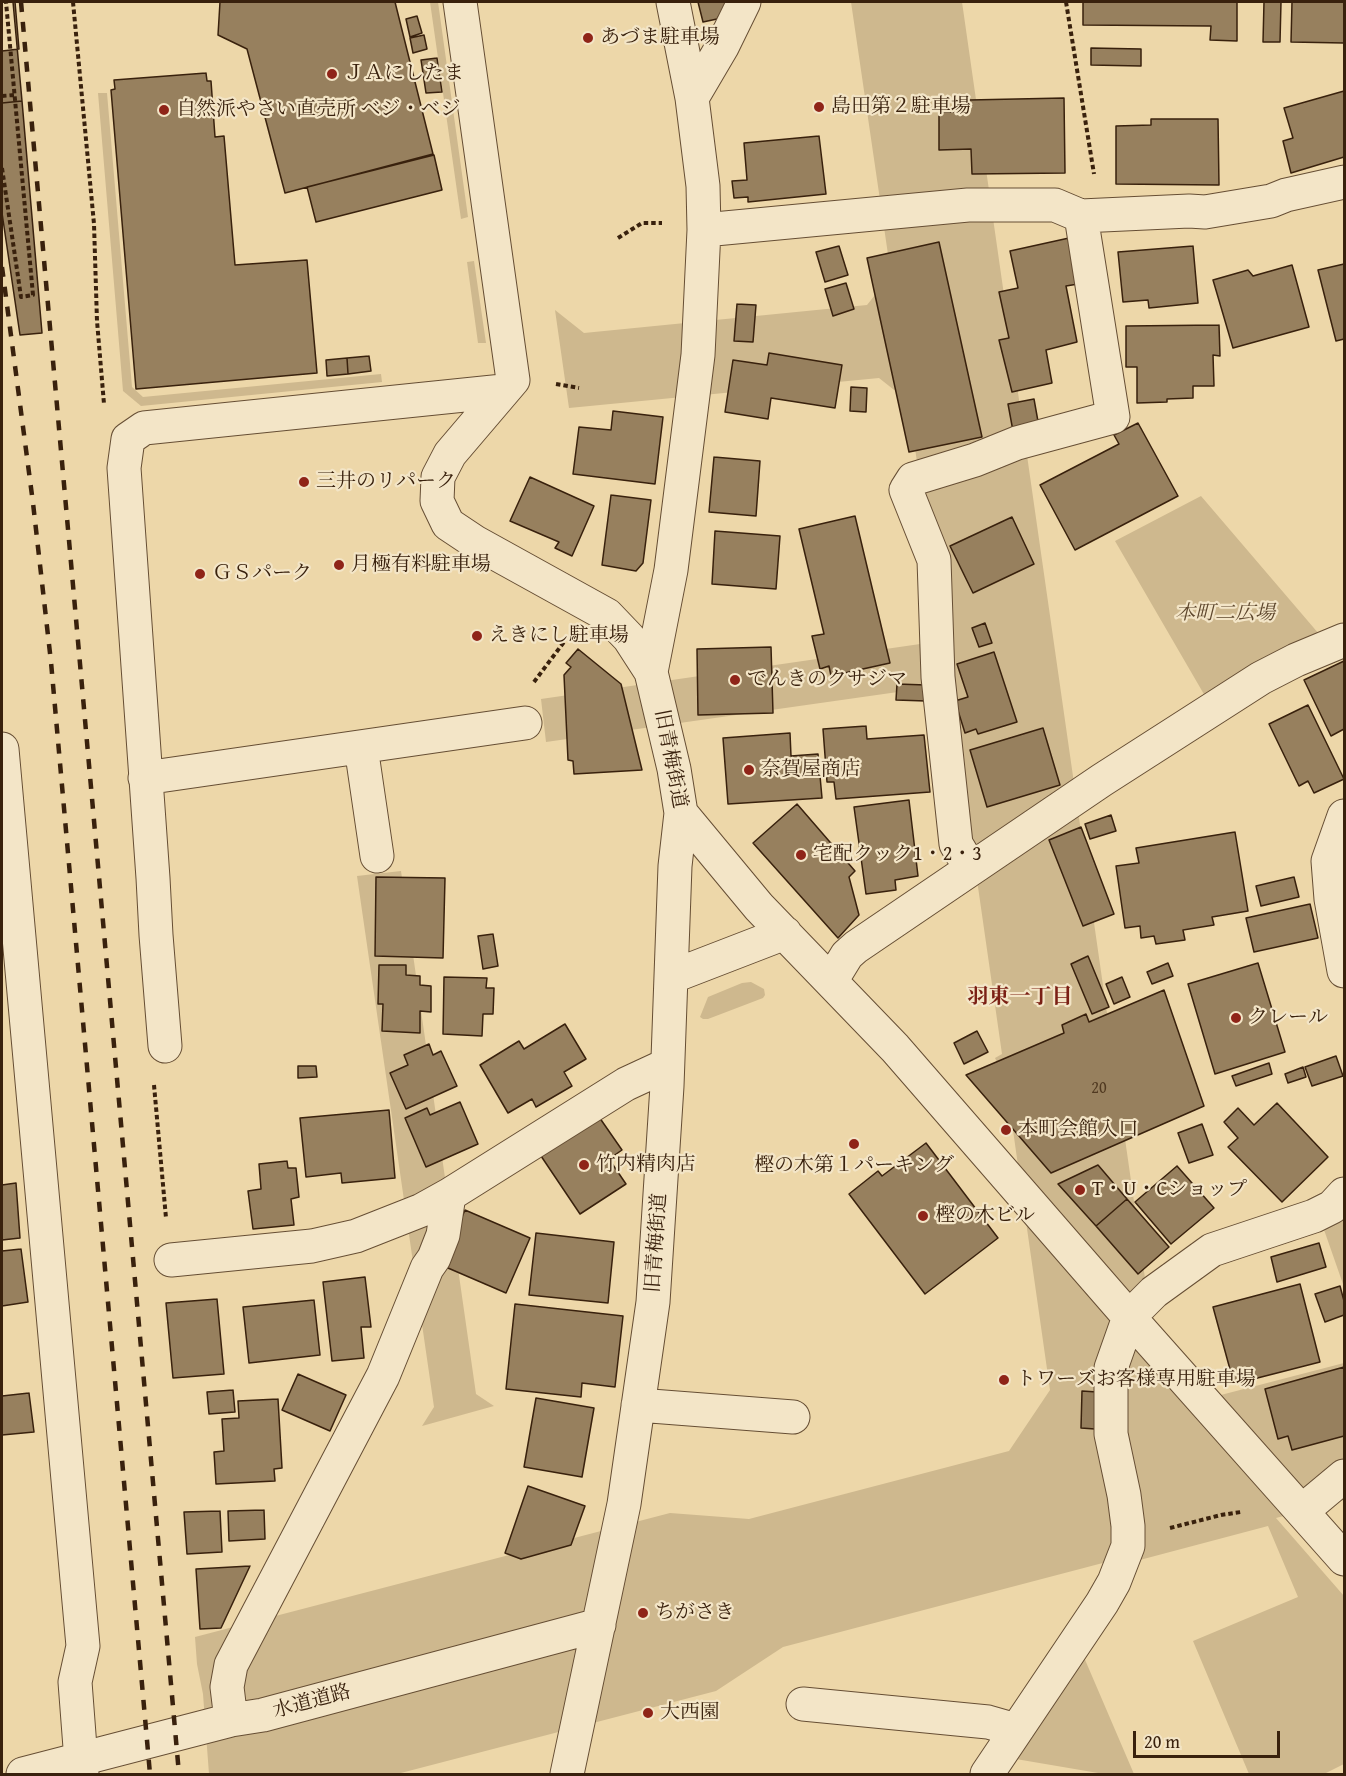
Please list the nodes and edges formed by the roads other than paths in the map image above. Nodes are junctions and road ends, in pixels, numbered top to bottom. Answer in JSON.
{"nodes":[{"id":1,"x":460,"y":2,"type":"edge"},
{"id":2,"x":673,"y":2,"type":"edge"},
{"id":3,"x":744,"y":2,"type":"edge"},
{"id":4,"x":692,"y":98,"type":"junction"},
{"id":5,"x":1344,"y":182,"type":"edge"},
{"id":6,"x":1081,"y":216,"type":"junction"},
{"id":7,"x":704,"y":230,"type":"junction"},
{"id":8,"x":503,"y":392,"type":"junction"},
{"id":9,"x":1344,"y":640,"type":"edge"},
{"id":10,"x":651,"y":672,"type":"junction"},
{"id":11,"x":525,"y":723,"type":"road end"},
{"id":12,"x":361,"y":747,"type":"junction"},
{"id":13,"x":2,"y":749,"type":"edge"},
{"id":14,"x":145,"y":778,"type":"junction"},
{"id":15,"x":681,"y":813,"type":"junction"},
{"id":16,"x":1344,"y":816,"type":"edge"},
{"id":17,"x":377,"y":856,"type":"dead end"},
{"id":18,"x":971,"y":869,"type":"junction"},
{"id":19,"x":785,"y":933,"type":"junction"},
{"id":20,"x":1344,"y":971,"type":"edge"},
{"id":21,"x":671,"y":977,"type":"junction"},
{"id":22,"x":831,"y":981,"type":"junction"},
{"id":23,"x":165,"y":1046,"type":"road end"},
{"id":24,"x":667,"y":1065,"type":"junction"},
{"id":25,"x":1344,"y":1194,"type":"edge"},
{"id":26,"x":449,"y":1195,"type":"junction"},
{"id":27,"x":171,"y":1260,"type":"road end"},
{"id":28,"x":1129,"y":1317,"type":"junction"},
{"id":29,"x":638,"y":1405,"type":"junction"},
{"id":30,"x":793,"y":1417,"type":"dead end"},
{"id":31,"x":1344,"y":1476,"type":"edge"},
{"id":32,"x":1302,"y":1511,"type":"junction"},
{"id":33,"x":1344,"y":1559,"type":"edge"},
{"id":34,"x":599,"y":1625,"type":"junction"},
{"id":35,"x":803,"y":1704,"type":"dead end"},
{"id":36,"x":231,"y":1720,"type":"junction"},
{"id":37,"x":1016,"y":1730,"type":"junction"},
{"id":38,"x":82,"y":1767,"type":"edge"},
{"id":39,"x":23,"y":1774,"type":"edge"},
{"id":40,"x":567,"y":1774,"type":"edge"},
{"id":41,"x":987,"y":1774,"type":"edge"}],
"edges":[{"from":1,"to":8,"type":"street"},
{"from":2,"to":4,"type":"street"},
{"from":3,"to":4,"type":"street"},
{"from":4,"to":7,"type":"street"},
{"from":5,"to":6,"type":"street"},
{"from":6,"to":7,"type":"street"},
{"from":6,"to":18,"type":"street"},
{"from":7,"to":10,"type":"street"},
{"from":8,"to":10,"type":"street"},
{"from":8,"to":14,"type":"street"},
{"from":9,"to":18,"type":"street"},
{"from":10,"to":15,"type":"street","name":"旧青梅街道"},
{"from":11,"to":12,"type":"street"},
{"from":12,"to":14,"type":"street"},
{"from":12,"to":17,"type":"street"},
{"from":13,"to":38,"type":"street"},
{"from":14,"to":23,"type":"street"},
{"from":15,"to":19,"type":"street"},
{"from":15,"to":21,"type":"street","name":"旧青梅街道"},
{"from":16,"to":20,"type":"street"},
{"from":18,"to":22,"type":"street"},
{"from":19,"to":21,"type":"street"},
{"from":19,"to":22,"type":"street"},
{"from":21,"to":24,"type":"street","name":"旧青梅街道"},
{"from":22,"to":28,"type":"street"},
{"from":24,"to":26,"type":"street"},
{"from":24,"to":29,"type":"street","name":"旧青梅街道"},
{"from":25,"to":28,"type":"street"},
{"from":26,"to":27,"type":"street"},
{"from":26,"to":36,"type":"street"},
{"from":28,"to":32,"type":"street"},
{"from":28,"to":37,"type":"street"},
{"from":29,"to":30,"type":"street"},
{"from":29,"to":34,"type":"street","name":"旧青梅街道"},
{"from":31,"to":32,"type":"street"},
{"from":32,"to":33,"type":"street"},
{"from":34,"to":36,"type":"street","name":"水道道路"},
{"from":34,"to":40,"type":"street","name":"旧青梅街道"},
{"from":35,"to":37,"type":"street"},
{"from":36,"to":38,"type":"street","name":"水道道路"},
{"from":37,"to":41,"type":"street"},
{"from":38,"to":39,"type":"street","name":"水道道路"}]}
